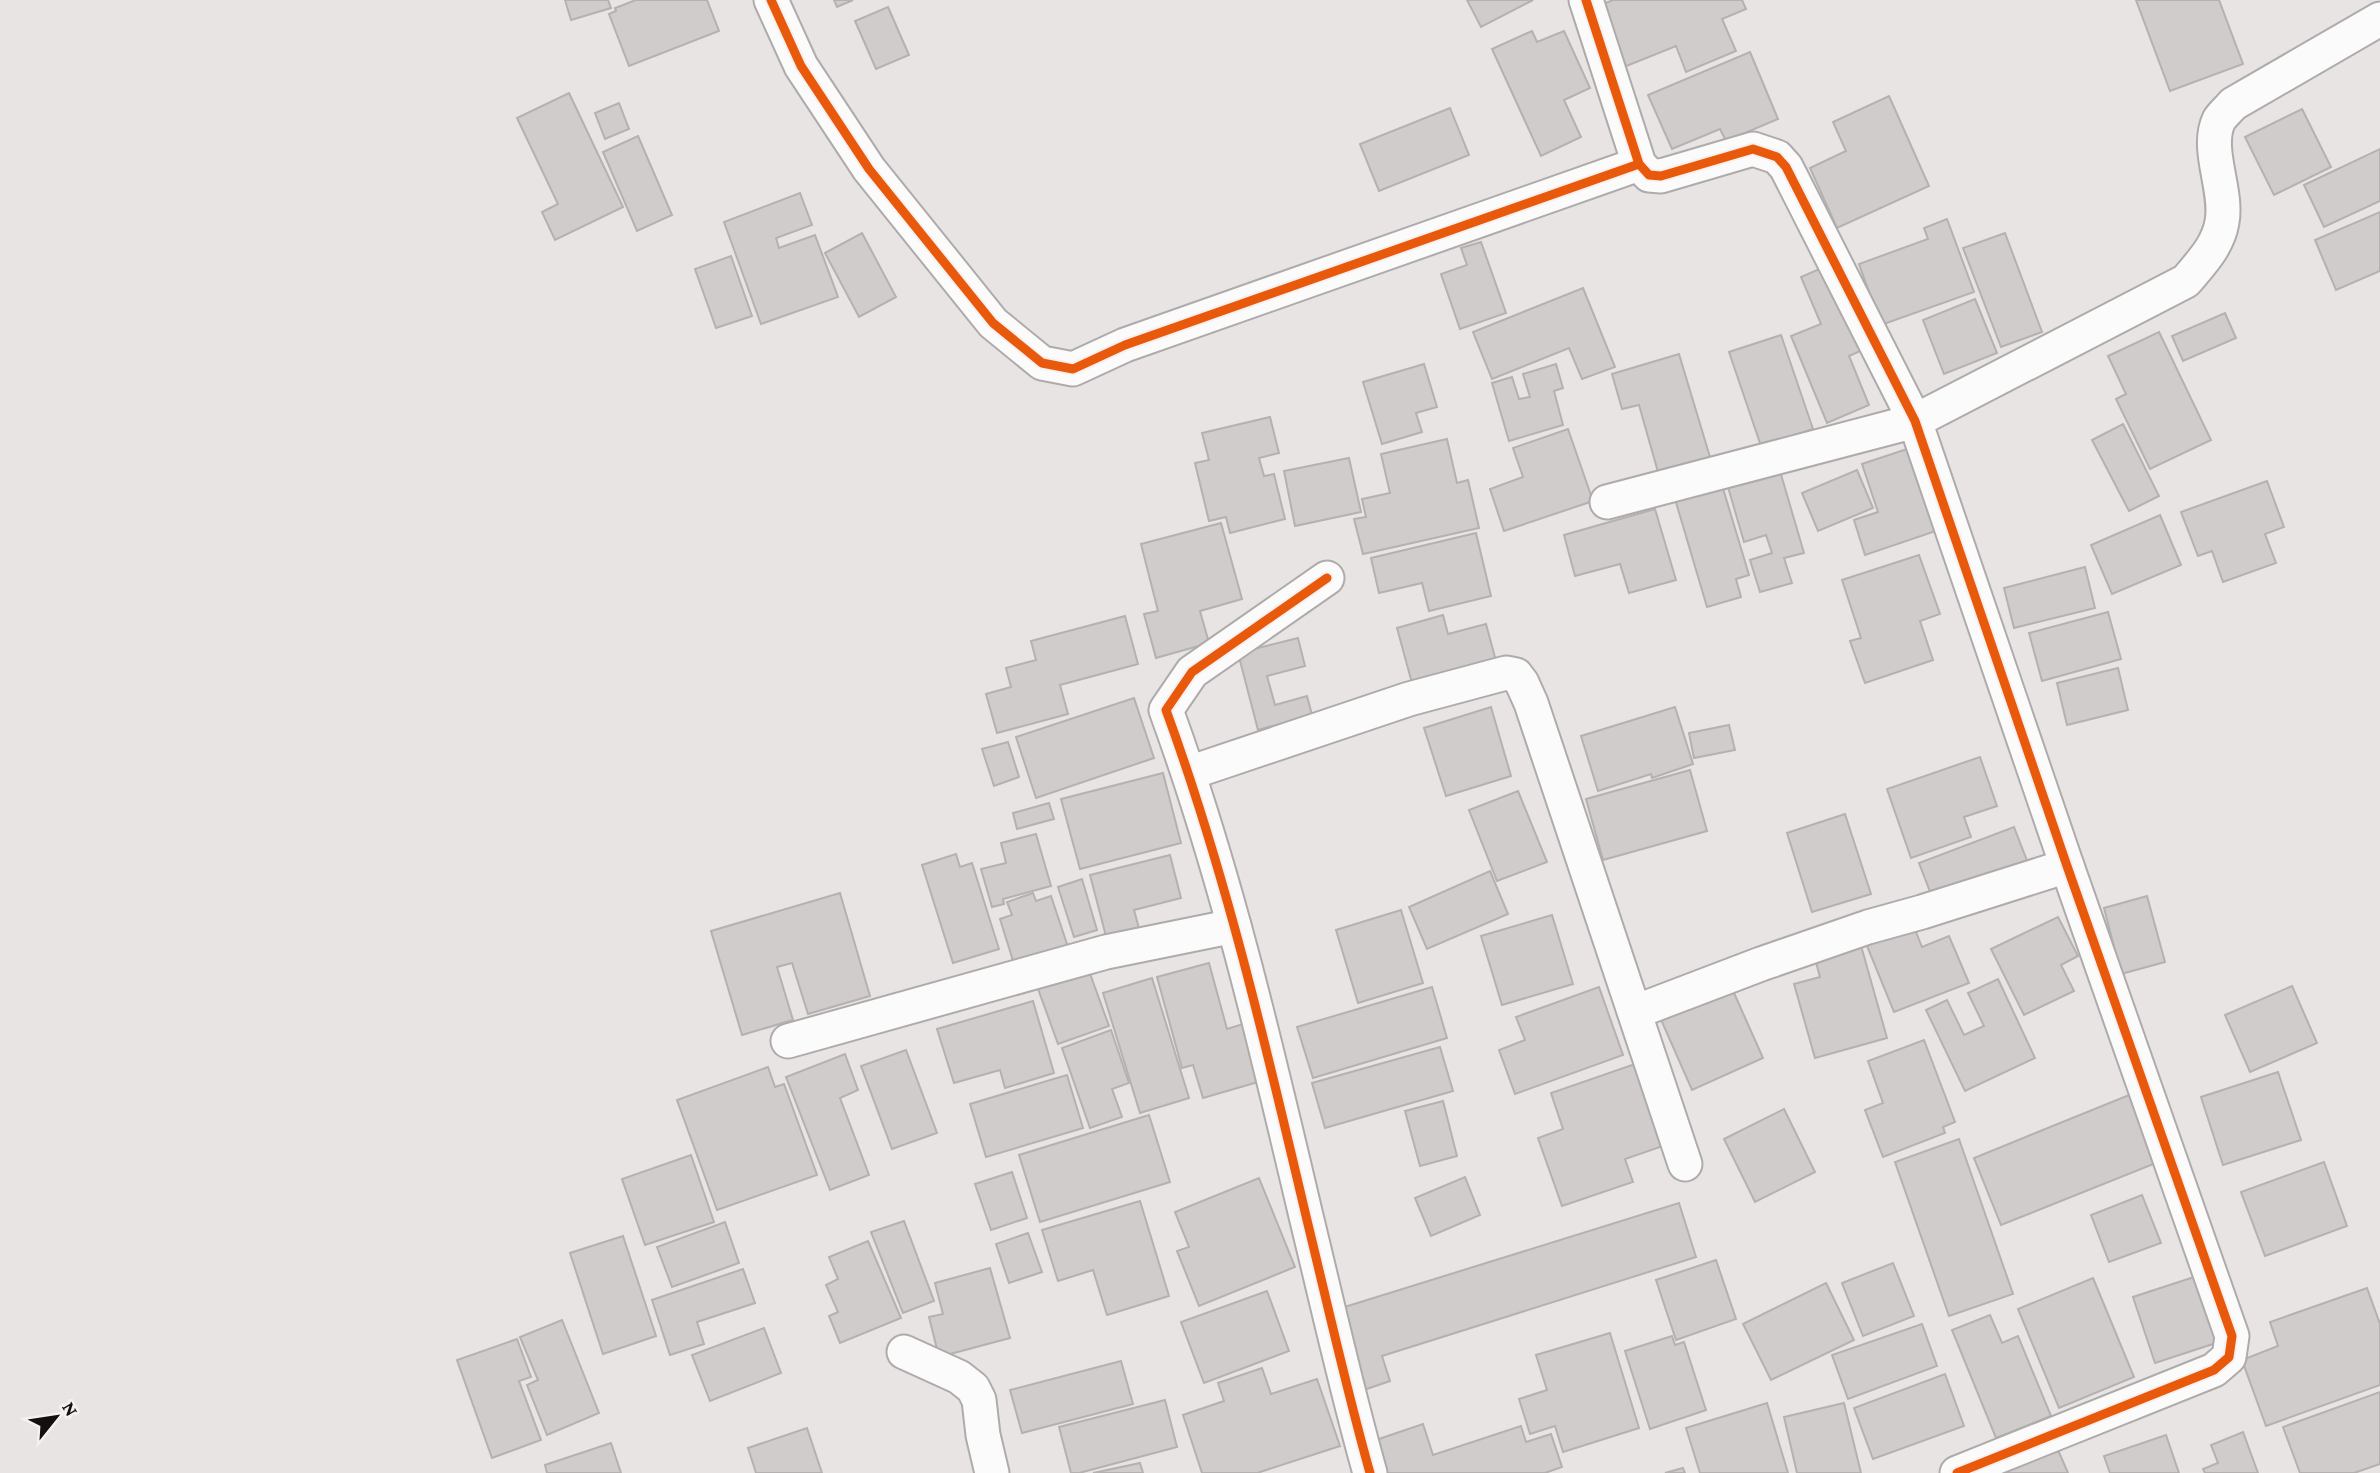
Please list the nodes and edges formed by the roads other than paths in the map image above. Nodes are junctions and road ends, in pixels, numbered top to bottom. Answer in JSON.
{"nodes":[{"id":1,"x":771,"y":0,"type":"edge"},
{"id":2,"x":1586,"y":0,"type":"edge"},
{"id":3,"x":2380,"y":19,"type":"edge"},
{"id":4,"x":1639,"y":164,"type":"junction"},
{"id":5,"x":1916,"y":421,"type":"junction"},
{"id":6,"x":1607,"y":502,"type":"dead end"},
{"id":7,"x":1327,"y":578,"type":"dead end"},
{"id":8,"x":1189,"y":774,"type":"junction"},
{"id":9,"x":2067,"y":866,"type":"junction"},
{"id":10,"x":1234,"y":926,"type":"junction"},
{"id":11,"x":1636,"y":1012,"type":"junction"},
{"id":12,"x":788,"y":1041,"type":"dead end"},
{"id":13,"x":1685,"y":1164,"type":"dead end"},
{"id":14,"x":904,"y":1352,"type":"dead end"},
{"id":15,"x":992,"y":1473,"type":"edge"},
{"id":16,"x":1370,"y":1473,"type":"edge"},
{"id":17,"x":1957,"y":1473,"type":"edge"}],
"edges":[{"from":1,"to":4,"type":"street"},
{"from":2,"to":4,"type":"street"},
{"from":3,"to":5,"type":"street"},
{"from":4,"to":5,"type":"street"},
{"from":5,"to":6,"type":"street"},
{"from":5,"to":9,"type":"street"},
{"from":7,"to":8,"type":"street"},
{"from":8,"to":10,"type":"street"},
{"from":8,"to":11,"type":"street"},
{"from":9,"to":11,"type":"street"},
{"from":9,"to":17,"type":"street"},
{"from":10,"to":12,"type":"street"},
{"from":10,"to":16,"type":"street"},
{"from":11,"to":13,"type":"street"},
{"from":14,"to":15,"type":"street"}]}
